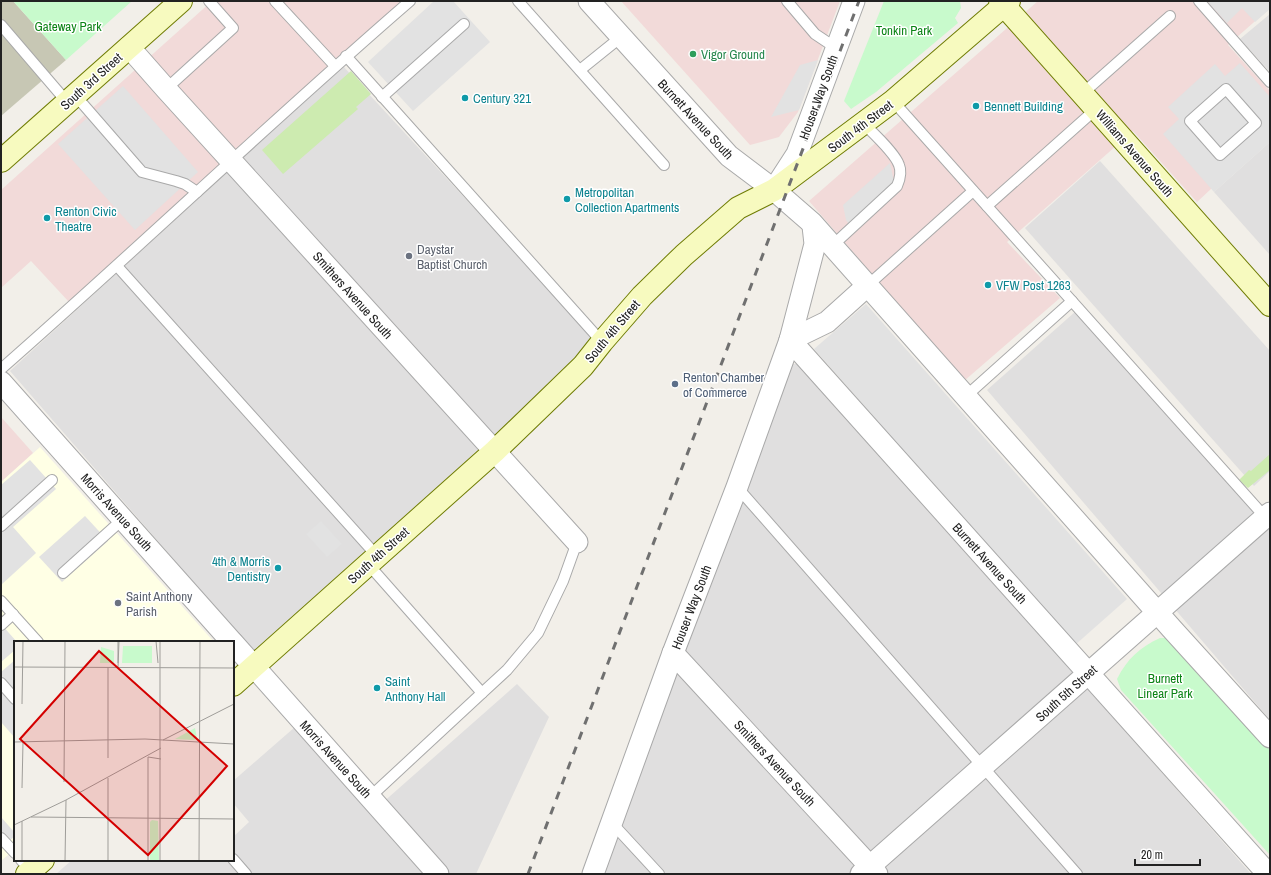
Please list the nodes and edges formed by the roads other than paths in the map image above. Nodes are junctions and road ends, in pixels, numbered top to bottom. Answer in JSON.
{"nodes":[{"id":1,"x":181,"y":1,"type":"edge"},
{"id":2,"x":209,"y":1,"type":"edge"},
{"id":3,"x":275,"y":1,"type":"edge"},
{"id":4,"x":410,"y":1,"type":"edge"},
{"id":5,"x":518,"y":1,"type":"edge"},
{"id":6,"x":589,"y":1,"type":"edge"},
{"id":7,"x":787,"y":1,"type":"edge"},
{"id":8,"x":854,"y":1,"type":"edge"},
{"id":9,"x":1200,"y":1,"type":"edge"},
{"id":10,"x":1004,"y":2,"type":"edge"},
{"id":11,"x":1170,"y":16,"type":"dead end"},
{"id":12,"x":464,"y":24,"type":"dead end"},
{"id":13,"x":1,"y":26,"type":"edge"},
{"id":14,"x":621,"y":37,"type":"junction"},
{"id":15,"x":129,"y":47,"type":"junction"},
{"id":16,"x":836,"y":48,"type":"junction"},
{"id":17,"x":346,"y":56,"type":"junction"},
{"id":18,"x":335,"y":66,"type":"junction"},
{"id":19,"x":580,"y":70,"type":"junction"},
{"id":20,"x":1270,"y":82,"type":"edge"},
{"id":21,"x":166,"y":89,"type":"junction"},
{"id":22,"x":1226,"y":89,"type":"joint"},
{"id":23,"x":382,"y":97,"type":"junction"},
{"id":24,"x":71,"y":99,"type":"junction"},
{"id":25,"x":893,"y":102,"type":"junction"},
{"id":26,"x":1089,"y":102,"type":"junction"},
{"id":27,"x":864,"y":124,"type":"junction"},
{"id":28,"x":1,"y":161,"type":"edge"},
{"id":29,"x":231,"y":161,"type":"junction"},
{"id":30,"x":664,"y":165,"type":"dead end"},
{"id":31,"x":774,"y":190,"type":"junction"},
{"id":32,"x":973,"y":191,"type":"junction"},
{"id":33,"x":197,"y":192,"type":"junction"},
{"id":34,"x":988,"y":206,"type":"junction"},
{"id":35,"x":814,"y":226,"type":"junction"},
{"id":36,"x":832,"y":246,"type":"junction"},
{"id":37,"x":117,"y":266,"type":"junction"},
{"id":38,"x":867,"y":286,"type":"junction"},
{"id":39,"x":1072,"y":301,"type":"junction"},
{"id":40,"x":1270,"y":305,"type":"edge"},
{"id":41,"x":790,"y":340,"type":"junction"},
{"id":42,"x":602,"y":342,"type":"junction"},
{"id":43,"x":1,"y":369,"type":"edge"},
{"id":44,"x":1,"y":382,"type":"edge"},
{"id":45,"x":965,"y":396,"type":"junction"},
{"id":46,"x":495,"y":451,"type":"junction"},
{"id":47,"x":52,"y":480,"type":"dead end"},
{"id":48,"x":737,"y":487,"type":"junction"},
{"id":49,"x":1267,"y":515,"type":"edge"},
{"id":50,"x":123,"y":519,"type":"junction"},
{"id":51,"x":1,"y":526,"type":"edge"},
{"id":52,"x":577,"y":542,"type":"joint"},
{"id":53,"x":372,"y":560,"type":"junction"},
{"id":54,"x":63,"y":573,"type":"dead end"},
{"id":55,"x":1,"y":601,"type":"edge"},
{"id":56,"x":1158,"y":612,"type":"junction"},
{"id":57,"x":13,"y":614,"type":"junction"},
{"id":58,"x":1,"y":625,"type":"edge"},
{"id":59,"x":37,"y":641,"type":"edge"},
{"id":60,"x":230,"y":641,"type":"edge"},
{"id":61,"x":234,"y":645,"type":"edge"},
{"id":62,"x":673,"y":653,"type":"junction"},
{"id":63,"x":253,"y":666,"type":"junction"},
{"id":64,"x":1088,"y":674,"type":"junction"},
{"id":65,"x":1,"y":683,"type":"edge"},
{"id":66,"x":234,"y":684,"type":"edge"},
{"id":67,"x":482,"y":693,"type":"junction"},
{"id":68,"x":14,"y":698,"type":"edge"},
{"id":69,"x":1270,"y":737,"type":"edge"},
{"id":70,"x":983,"y":766,"type":"junction"},
{"id":71,"x":370,"y":797,"type":"junction"},
{"id":72,"x":612,"y":823,"type":"junction"},
{"id":73,"x":1,"y":838,"type":"edge"},
{"id":74,"x":14,"y":852,"type":"edge"},
{"id":75,"x":234,"y":860,"type":"edge"},
{"id":76,"x":869,"y":871,"type":"edge"},
{"id":77,"x":1264,"y":873,"type":"edge"},
{"id":78,"x":246,"y":874,"type":"edge"},
{"id":79,"x":438,"y":874,"type":"edge"},
{"id":80,"x":593,"y":874,"type":"edge"},
{"id":81,"x":659,"y":874,"type":"edge"},
{"id":82,"x":1077,"y":874,"type":"edge"}],
"edges":[{"from":1,"to":15,"type":"street","name":"South 3rd Street"},
{"from":2,"to":21,"type":"lane"},
{"from":3,"to":18,"type":"lane"},
{"from":4,"to":17,"type":"lane"},
{"from":5,"to":19,"type":"lane"},
{"from":6,"to":14,"type":"street","name":"Burnett Avenue South"},
{"from":7,"to":16,"type":"lane"},
{"from":8,"to":16,"type":"street","name":"Houser Way South"},
{"from":9,"to":20,"type":"lane"},
{"from":10,"to":25,"type":"street","name":"South 4th Street"},
{"from":10,"to":26,"type":"street","name":"Williams Avenue South"},
{"from":11,"to":26,"type":"lane"},
{"from":12,"to":23,"type":"lane"},
{"from":13,"to":24,"type":"lane"},
{"from":14,"to":19,"type":"lane"},
{"from":14,"to":31,"type":"street","name":"Burnett Avenue South"},
{"from":15,"to":21,"type":"street","name":"Smithers Avenue South"},
{"from":15,"to":24,"type":"street","name":"South 3rd Street"},
{"from":16,"to":31,"type":"street","name":"Houser Way South"},
{"from":17,"to":18,"type":"lane"},
{"from":17,"to":23,"type":"lane"},
{"from":18,"to":29,"type":"lane"},
{"from":19,"to":30,"type":"lane"},
{"from":21,"to":29,"type":"street","name":"Smithers Avenue South"},
{"from":22,"to":22,"type":"lane"},
{"from":23,"to":42,"type":"lane"},
{"from":24,"to":28,"type":"street","name":"South 3rd Street"},
{"from":24,"to":33,"type":"lane"},
{"from":25,"to":27,"type":"street","name":"South 4th Street"},
{"from":25,"to":32,"type":"lane"},
{"from":26,"to":34,"type":"lane"},
{"from":26,"to":40,"type":"street","name":"Williams Avenue South"},
{"from":27,"to":31,"type":"street","name":"South 4th Street"},
{"from":27,"to":36,"type":"lane"},
{"from":29,"to":33,"type":"lane"},
{"from":29,"to":46,"type":"street","name":"Smithers Avenue South"},
{"from":31,"to":35,"type":"street","name":"Burnett Avenue South"},
{"from":31,"to":42,"type":"street","name":"South 4th Street"},
{"from":32,"to":34,"type":"lane"},
{"from":32,"to":38,"type":"lane"},
{"from":33,"to":37,"type":"lane"},
{"from":34,"to":39,"type":"lane"},
{"from":35,"to":36,"type":"street","name":"Burnett Avenue South"},
{"from":35,"to":41,"type":"street"},
{"from":36,"to":38,"type":"street","name":"Burnett Avenue South"},
{"from":37,"to":43,"type":"lane"},
{"from":37,"to":53,"type":"lane"},
{"from":38,"to":41,"type":"street"},
{"from":38,"to":45,"type":"street","name":"Burnett Avenue South"},
{"from":39,"to":45,"type":"lane"},
{"from":39,"to":49,"type":"lane"},
{"from":41,"to":48,"type":"street","name":"Houser Way South"},
{"from":41,"to":64,"type":"street","name":"Burnett Avenue South"},
{"from":42,"to":46,"type":"street","name":"South 4th Street"},
{"from":44,"to":50,"type":"street","name":"Morris Avenue South"},
{"from":45,"to":56,"type":"street","name":"Burnett Avenue South"},
{"from":46,"to":52,"type":"street","name":"Smithers Avenue South"},
{"from":46,"to":53,"type":"street","name":"South 4th Street"},
{"from":47,"to":51,"type":"lane"},
{"from":48,"to":62,"type":"street","name":"Houser Way South"},
{"from":48,"to":70,"type":"lane"},
{"from":49,"to":56,"type":"street","name":"South 5th Street"},
{"from":50,"to":54,"type":"lane"},
{"from":50,"to":60,"type":"street","name":"Morris Avenue South"},
{"from":52,"to":67,"type":"lane"},
{"from":53,"to":63,"type":"street","name":"South 4th Street"},
{"from":53,"to":67,"type":"lane"},
{"from":55,"to":57,"type":"lane"},
{"from":56,"to":64,"type":"street","name":"South 5th Street"},
{"from":56,"to":69,"type":"street","name":"Burnett Avenue South"},
{"from":57,"to":58,"type":"lane"},
{"from":57,"to":59,"type":"lane"},
{"from":61,"to":63,"type":"street","name":"Morris Avenue South"},
{"from":62,"to":72,"type":"street","name":"Houser Way South"},
{"from":62,"to":76,"type":"street","name":"Smithers Avenue South"},
{"from":63,"to":66,"type":"street","name":"South 4th Street"},
{"from":63,"to":71,"type":"street","name":"Morris Avenue South"},
{"from":64,"to":70,"type":"street","name":"South 5th Street"},
{"from":64,"to":77,"type":"street","name":"Burnett Avenue South"},
{"from":65,"to":68,"type":"lane"},
{"from":67,"to":71,"type":"lane"},
{"from":70,"to":76,"type":"street","name":"South 5th Street"},
{"from":70,"to":82,"type":"lane"},
{"from":71,"to":79,"type":"street","name":"Morris Avenue South"},
{"from":72,"to":80,"type":"street","name":"Houser Way South"},
{"from":72,"to":81,"type":"lane"},
{"from":73,"to":74,"type":"lane"},
{"from":75,"to":78,"type":"lane"}]}
